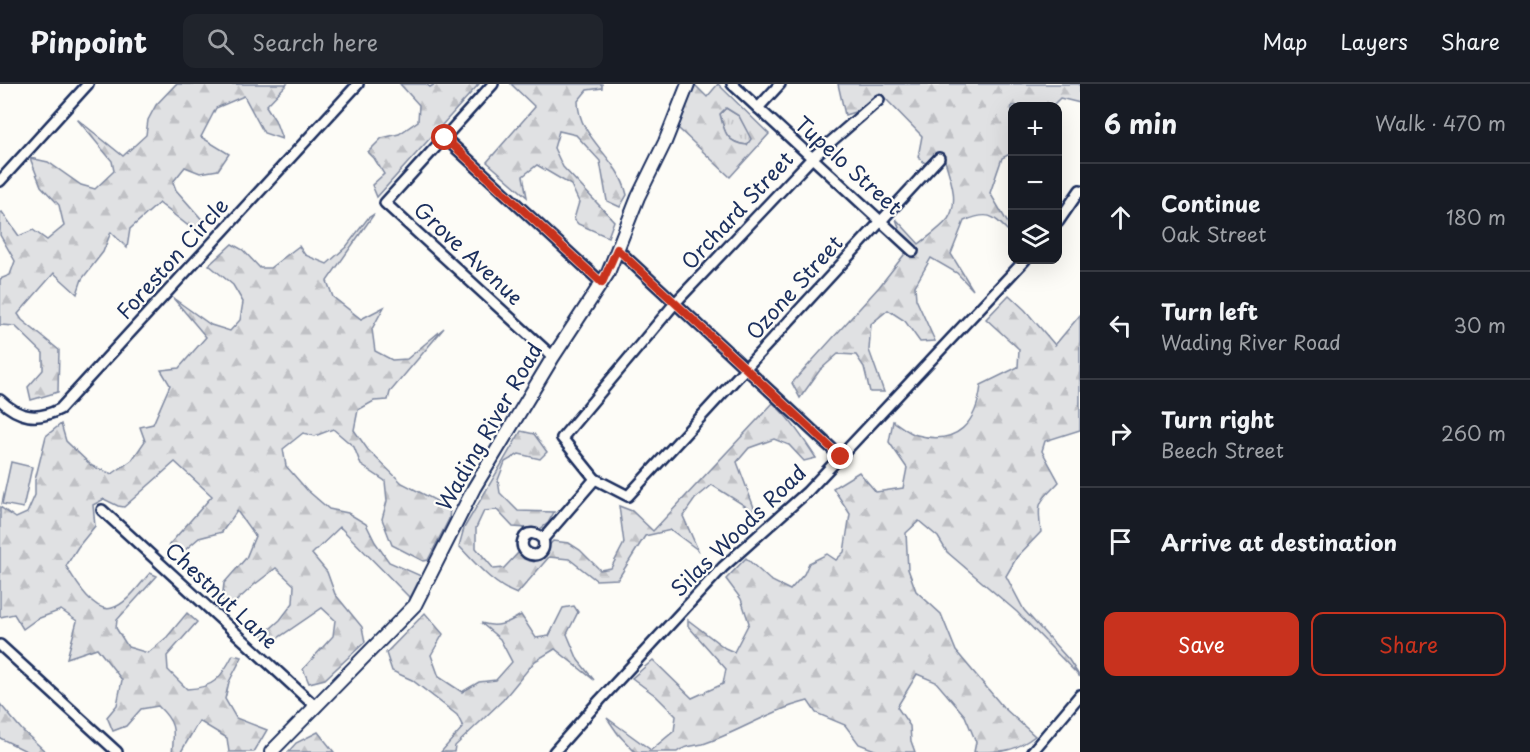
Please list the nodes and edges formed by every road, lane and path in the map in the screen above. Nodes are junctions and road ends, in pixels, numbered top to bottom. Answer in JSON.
{"nodes":[{"id":1,"x":88,"y":84,"type":"edge"},
{"id":2,"x":357,"y":84,"type":"edge"},
{"id":3,"x":493,"y":84,"type":"edge"},
{"id":4,"x":688,"y":84,"type":"edge"},
{"id":5,"x":732,"y":84,"type":"edge"},
{"id":6,"x":780,"y":84,"type":"edge"},
{"id":7,"x":879,"y":100,"type":"dead end"},
{"id":8,"x":758,"y":108,"type":"junction"},
{"id":9,"x":445,"y":138,"type":"junction"},
{"id":10,"x":812,"y":158,"type":"junction"},
{"id":11,"x":939,"y":158,"type":"dead end"},
{"id":12,"x":0,"y":181,"type":"edge"},
{"id":13,"x":1080,"y":190,"type":"edge"},
{"id":14,"x":1062,"y":216,"type":"edge"},
{"id":15,"x":881,"y":220,"type":"junction"},
{"id":16,"x":617,"y":249,"type":"junction"},
{"id":17,"x":913,"y":251,"type":"dead end"},
{"id":18,"x":1021,"y":264,"type":"edge"},
{"id":19,"x":602,"y":283,"type":"junction"},
{"id":20,"x":676,"y":303,"type":"junction"},
{"id":21,"x":553,"y":357,"type":"junction"},
{"id":22,"x":747,"y":368,"type":"junction"},
{"id":23,"x":0,"y":400,"type":"edge"},
{"id":24,"x":841,"y":457,"type":"junction"},
{"id":25,"x":595,"y":479,"type":"junction"},
{"id":26,"x":102,"y":510,"type":"dead end"},
{"id":27,"x":543,"y":538,"type":"dead end"},
{"id":28,"x":0,"y":645,"type":"edge"},
{"id":29,"x":1080,"y":695,"type":"edge"},
{"id":30,"x":316,"y":707,"type":"junction"},
{"id":31,"x":117,"y":752,"type":"edge"},
{"id":32,"x":271,"y":752,"type":"edge"},
{"id":33,"x":554,"y":752,"type":"edge"},
{"id":34,"x":1032,"y":752,"type":"edge"}],
"edges":[{"from":1,"to":12,"type":"street"},
{"from":2,"to":23,"type":"street","name":"Foreston Circle"},
{"from":3,"to":9,"type":"street"},
{"from":4,"to":16,"type":"main road","name":"Wading River Road"},
{"from":5,"to":8,"type":"street","name":"Tupelo Street"},
{"from":6,"to":8,"type":"street"},
{"from":7,"to":10,"type":"street","name":"Orchard Street"},
{"from":8,"to":10,"type":"street","name":"Tupelo Street"},
{"from":9,"to":19,"type":"street"},
{"from":9,"to":21,"type":"street","name":"Grove Avenue"},
{"from":10,"to":15,"type":"street","name":"Tupelo Street"},
{"from":10,"to":20,"type":"street","name":"Orchard Street"},
{"from":11,"to":15,"type":"street","name":"Ozone Street"},
{"from":13,"to":14,"type":"street"},
{"from":15,"to":17,"type":"street","name":"Tupelo Street"},
{"from":15,"to":22,"type":"street","name":"Ozone Street"},
{"from":16,"to":19,"type":"main road","name":"Wading River Road"},
{"from":16,"to":20,"type":"street"},
{"from":18,"to":24,"type":"street","name":"Silas Woods Road"},
{"from":19,"to":21,"type":"main road","name":"Wading River Road"},
{"from":20,"to":22,"type":"street"},
{"from":20,"to":25,"type":"street","name":"Orchard Street"},
{"from":21,"to":30,"type":"main road","name":"Wading River Road"},
{"from":22,"to":24,"type":"street"},
{"from":22,"to":25,"type":"street","name":"Ozone Street"},
{"from":24,"to":33,"type":"street","name":"Silas Woods Road"},
{"from":25,"to":27,"type":"street"},
{"from":26,"to":30,"type":"street","name":"Chestnut Lane"},
{"from":28,"to":31,"type":"street"},
{"from":29,"to":34,"type":"street"},
{"from":30,"to":32,"type":"main road","name":"Wading River Road"}]}
